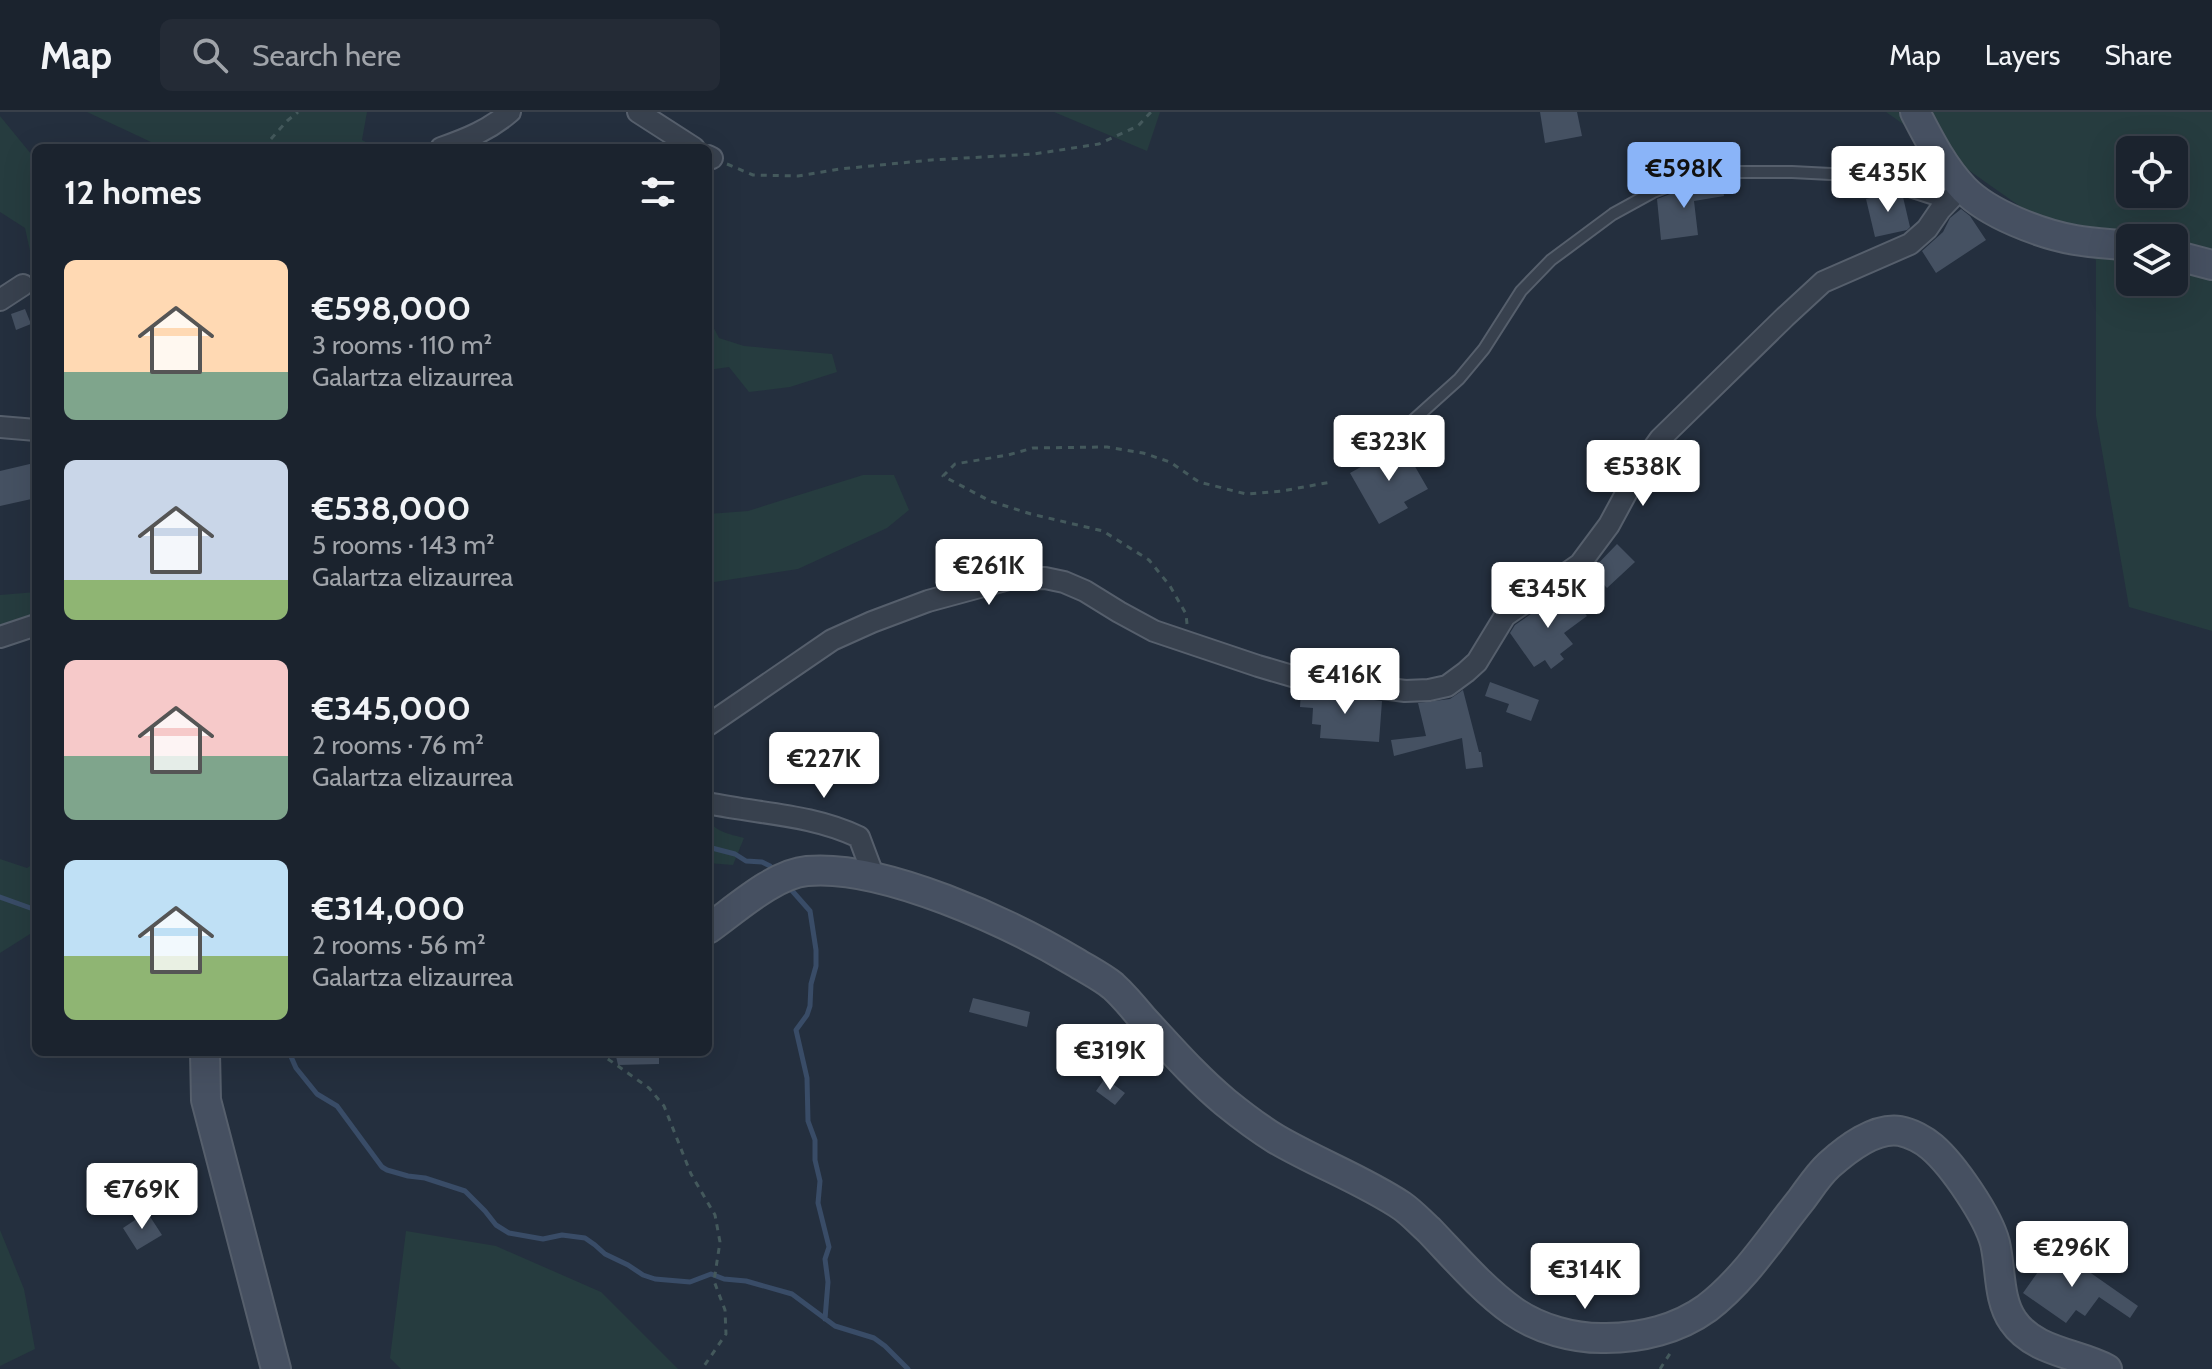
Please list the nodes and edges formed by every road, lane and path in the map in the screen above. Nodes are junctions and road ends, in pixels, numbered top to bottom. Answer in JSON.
{"nodes":[{"id":1,"x":298,"y":112,"type":"edge"},
{"id":2,"x":510,"y":112,"type":"edge"},
{"id":3,"x":638,"y":112,"type":"edge"},
{"id":4,"x":1151,"y":112,"type":"edge"},
{"id":5,"x":1915,"y":112,"type":"edge"},
{"id":6,"x":267,"y":144,"type":"edge"},
{"id":7,"x":453,"y":144,"type":"edge"},
{"id":8,"x":689,"y":144,"type":"edge"},
{"id":9,"x":712,"y":157,"type":"edge"},
{"id":10,"x":1962,"y":187,"type":"junction"},
{"id":11,"x":2116,"y":245,"type":"edge"},
{"id":12,"x":2188,"y":259,"type":"edge"},
{"id":13,"x":2212,"y":265,"type":"edge"},
{"id":14,"x":23,"y":285,"type":"dead end"},
{"id":15,"x":0,"y":300,"type":"edge"},
{"id":16,"x":1409,"y":424,"type":"dead end"},
{"id":17,"x":0,"y":427,"type":"edge"},
{"id":18,"x":32,"y":430,"type":"edge"},
{"id":19,"x":1331,"y":482,"type":"dead end"},
{"id":20,"x":32,"y":626,"type":"edge"},
{"id":21,"x":0,"y":637,"type":"edge"},
{"id":22,"x":1191,"y":644,"type":"junction"},
{"id":23,"x":712,"y":722,"type":"edge"},
{"id":24,"x":712,"y":804,"type":"edge"},
{"id":25,"x":874,"y":877,"type":"junction"},
{"id":26,"x":712,"y":926,"type":"edge"},
{"id":27,"x":205,"y":1056,"type":"edge"},
{"id":28,"x":604,"y":1056,"type":"edge"},
{"id":29,"x":276,"y":1369,"type":"edge"},
{"id":30,"x":702,"y":1369,"type":"edge"},
{"id":31,"x":2107,"y":1369,"type":"edge"}],
"edges":[{"from":1,"to":6,"type":"path"},
{"from":2,"to":7,"type":"street"},
{"from":3,"to":8,"type":"street"},
{"from":4,"to":9,"type":"path"},
{"from":5,"to":10,"type":"street"},
{"from":10,"to":11,"type":"street"},
{"from":10,"to":16,"type":"lane"},
{"from":10,"to":22,"type":"street"},
{"from":12,"to":13,"type":"street"},
{"from":14,"to":15,"type":"street"},
{"from":17,"to":18,"type":"street"},
{"from":19,"to":22,"type":"path"},
{"from":20,"to":21,"type":"street"},
{"from":22,"to":23,"type":"street"},
{"from":24,"to":25,"type":"street"},
{"from":25,"to":26,"type":"street"},
{"from":25,"to":31,"type":"street"},
{"from":27,"to":29,"type":"street"},
{"from":28,"to":30,"type":"path"}]}
